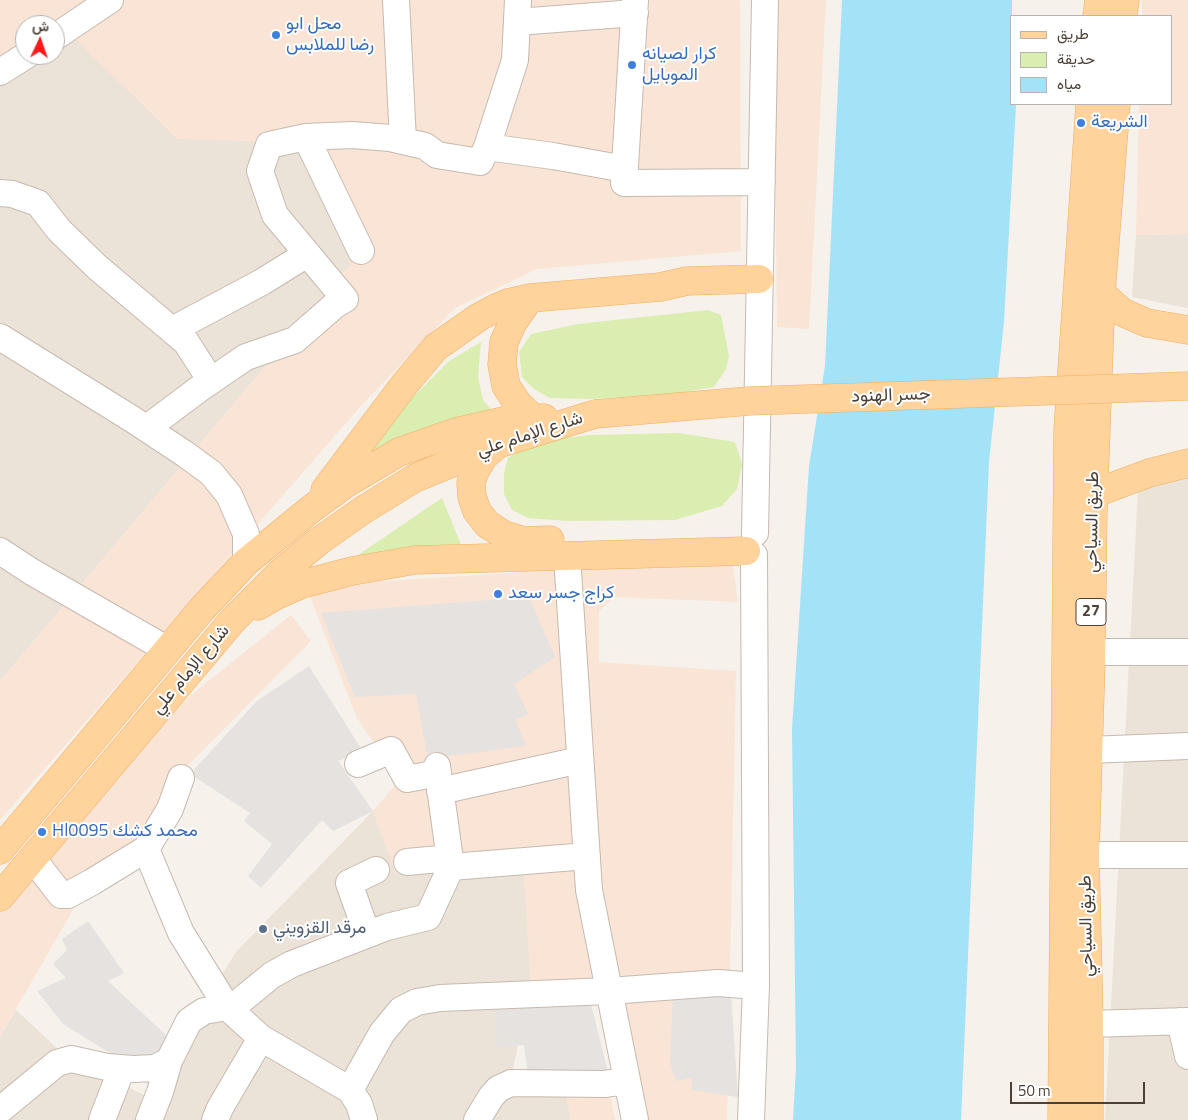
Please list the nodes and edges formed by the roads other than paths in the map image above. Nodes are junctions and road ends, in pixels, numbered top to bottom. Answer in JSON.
{"nodes":[{"id":1,"x":110,"y":0,"type":"edge"},
{"id":2,"x":396,"y":0,"type":"edge"},
{"id":3,"x":765,"y":0,"type":"edge"},
{"id":4,"x":1099,"y":0,"type":"edge"},
{"id":5,"x":1124,"y":0,"type":"edge"},
{"id":6,"x":635,"y":6,"type":"edge"},
{"id":7,"x":517,"y":11,"type":"edge"},
{"id":8,"x":1098,"y":15,"type":"edge"},
{"id":9,"x":1123,"y":15,"type":"edge"},
{"id":10,"x":65,"y":30,"type":"edge"},
{"id":11,"x":15,"y":63,"type":"edge"},
{"id":12,"x":0,"y":72,"type":"edge"},
{"id":13,"x":1090,"y":105,"type":"edge"},
{"id":14,"x":1116,"y":105,"type":"edge"},
{"id":15,"x":306,"y":138,"type":"junction"},
{"id":16,"x":403,"y":141,"type":"junction"},
{"id":17,"x":484,"y":154,"type":"junction"},
{"id":18,"x":625,"y":169,"type":"junction"},
{"id":19,"x":762,"y":182,"type":"junction"},
{"id":20,"x":0,"y":193,"type":"edge"},
{"id":21,"x":361,"y":251,"type":"dead end"},
{"id":22,"x":307,"y":254,"type":"junction"},
{"id":23,"x":759,"y":286,"type":"junction"},
{"id":24,"x":1101,"y":293,"type":"junction"},
{"id":25,"x":530,"y":298,"type":"junction"},
{"id":26,"x":172,"y":330,"type":"junction"},
{"id":27,"x":1188,"y":330,"type":"edge"},
{"id":28,"x":0,"y":337,"type":"edge"},
{"id":29,"x":211,"y":381,"type":"junction"},
{"id":30,"x":1188,"y":386,"type":"edge"},
{"id":31,"x":595,"y":414,"type":"junction"},
{"id":32,"x":534,"y":419,"type":"junction"},
{"id":33,"x":147,"y":428,"type":"junction"},
{"id":34,"x":498,"y":444,"type":"junction"},
{"id":35,"x":1188,"y":463,"type":"edge"},
{"id":36,"x":1093,"y":494,"type":"junction"},
{"id":37,"x":311,"y":509,"type":"junction"},
{"id":38,"x":750,"y":544,"type":"junction"},
{"id":39,"x":0,"y":552,"type":"edge"},
{"id":40,"x":566,"y":556,"type":"junction"},
{"id":41,"x":246,"y":562,"type":"junction"},
{"id":42,"x":202,"y":609,"type":"junction"},
{"id":43,"x":230,"y":625,"type":"junction"},
{"id":44,"x":168,"y":650,"type":"junction"},
{"id":45,"x":1091,"y":652,"type":"junction"},
{"id":46,"x":1188,"y":652,"type":"edge"},
{"id":47,"x":1188,"y":746,"type":"edge"},
{"id":48,"x":1088,"y":750,"type":"junction"},
{"id":49,"x":580,"y":760,"type":"junction"},
{"id":50,"x":358,"y":764,"type":"dead end"},
{"id":51,"x":438,"y":777,"type":"junction"},
{"id":52,"x":181,"y":778,"type":"dead end"},
{"id":53,"x":146,"y":849,"type":"junction"},
{"id":54,"x":0,"y":850,"type":"edge"},
{"id":55,"x":1085,"y":855,"type":"junction"},
{"id":56,"x":1188,"y":855,"type":"edge"},
{"id":57,"x":587,"y":856,"type":"junction"},
{"id":58,"x":32,"y":859,"type":"junction"},
{"id":59,"x":407,"y":862,"type":"dead end"},
{"id":60,"x":451,"y":862,"type":"junction"},
{"id":61,"x":376,"y":870,"type":"dead end"},
{"id":62,"x":0,"y":897,"type":"edge"},
{"id":63,"x":367,"y":934,"type":"junction"},
{"id":64,"x":756,"y":986,"type":"junction"},
{"id":65,"x":609,"y":991,"type":"junction"},
{"id":66,"x":227,"y":1007,"type":"junction"},
{"id":67,"x":1184,"y":1021,"type":"edge"},
{"id":68,"x":1089,"y":1024,"type":"junction"},
{"id":69,"x":261,"y":1038,"type":"junction"},
{"id":70,"x":1188,"y":1056,"type":"edge"},
{"id":71,"x":169,"y":1061,"type":"junction"},
{"id":72,"x":122,"y":1068,"type":"junction"},
{"id":73,"x":627,"y":1081,"type":"junction"},
{"id":74,"x":350,"y":1090,"type":"junction"},
{"id":75,"x":0,"y":1110,"type":"edge"},
{"id":76,"x":102,"y":1120,"type":"edge"},
{"id":77,"x":149,"y":1120,"type":"edge"},
{"id":78,"x":215,"y":1120,"type":"edge"},
{"id":79,"x":364,"y":1120,"type":"edge"},
{"id":80,"x":477,"y":1120,"type":"edge"},
{"id":81,"x":635,"y":1120,"type":"edge"},
{"id":82,"x":751,"y":1120,"type":"edge"},
{"id":83,"x":1062,"y":1120,"type":"edge"},
{"id":84,"x":1089,"y":1120,"type":"edge"}],
"edges":[{"from":1,"to":10,"type":"street"},
{"from":2,"to":16,"type":"street"},
{"from":3,"to":19,"type":"street"},
{"from":4,"to":8,"type":"main road"},
{"from":5,"to":9,"type":"main road"},
{"from":6,"to":7,"type":"street"},
{"from":6,"to":18,"type":"street"},
{"from":7,"to":17,"type":"street"},
{"from":11,"to":12,"type":"street"},
{"from":13,"to":83,"type":"main road","name":"طريق السياحي","number":"27"},
{"from":14,"to":24,"type":"main road","name":"طريق السياحي","number":"27"},
{"from":15,"to":16,"type":"street"},
{"from":15,"to":21,"type":"street"},
{"from":15,"to":22,"type":"street"},
{"from":16,"to":17,"type":"street"},
{"from":17,"to":18,"type":"street"},
{"from":18,"to":19,"type":"street"},
{"from":19,"to":23,"type":"street"},
{"from":20,"to":26,"type":"street"},
{"from":22,"to":26,"type":"street"},
{"from":22,"to":29,"type":"street"},
{"from":23,"to":25,"type":"main road"},
{"from":23,"to":38,"type":"street"},
{"from":24,"to":27,"type":"main road"},
{"from":24,"to":36,"type":"main road","name":"طريق السياحي","number":"27"},
{"from":25,"to":32,"type":"main road"},
{"from":25,"to":37,"type":"main road"},
{"from":26,"to":29,"type":"street"},
{"from":28,"to":33,"type":"street"},
{"from":29,"to":33,"type":"street"},
{"from":30,"to":31,"type":"main road","name":"جسر الهنود","bridge":true},
{"from":31,"to":32,"type":"main road","name":"شارع الإمام علي"},
{"from":31,"to":34,"type":"main road","name":"شارع الإمام علي"},
{"from":32,"to":37,"type":"main road","name":"شارع الإمام علي"},
{"from":33,"to":41,"type":"street"},
{"from":34,"to":38,"type":"main road"},
{"from":34,"to":43,"type":"main road","name":"شارع الإمام علي"},
{"from":35,"to":36,"type":"main road"},
{"from":36,"to":45,"type":"main road","name":"طريق السياحي","number":"27"},
{"from":37,"to":41,"type":"main road","name":"شارع الإمام علي"},
{"from":38,"to":40,"type":"main road"},
{"from":38,"to":64,"type":"street"},
{"from":39,"to":44,"type":"street"},
{"from":40,"to":43,"type":"main road"},
{"from":40,"to":49,"type":"street"},
{"from":41,"to":42,"type":"main road","name":"شارع الإمام علي"},
{"from":42,"to":43,"type":"main road"},
{"from":42,"to":44,"type":"main road","name":"شارع الإمام علي"},
{"from":43,"to":58,"type":"main road","name":"شارع الإمام علي"},
{"from":44,"to":54,"type":"main road","name":"شارع الإمام علي"},
{"from":45,"to":46,"type":"street"},
{"from":45,"to":48,"type":"main road","name":"طريق السياحي","number":"27"},
{"from":47,"to":48,"type":"street"},
{"from":48,"to":55,"type":"main road","name":"طريق السياحي","number":"27"},
{"from":49,"to":51,"type":"street"},
{"from":49,"to":57,"type":"street"},
{"from":50,"to":51,"type":"street"},
{"from":51,"to":60,"type":"street"},
{"from":52,"to":53,"type":"street"},
{"from":53,"to":58,"type":"street"},
{"from":53,"to":66,"type":"street"},
{"from":55,"to":56,"type":"street"},
{"from":55,"to":68,"type":"main road","name":"طريق السياحي","number":"27"},
{"from":57,"to":60,"type":"street"},
{"from":57,"to":65,"type":"street"},
{"from":58,"to":62,"type":"main road","name":"شارع الإمام علي"},
{"from":59,"to":60,"type":"street"},
{"from":60,"to":63,"type":"street"},
{"from":61,"to":63,"type":"street"},
{"from":63,"to":66,"type":"street"},
{"from":64,"to":65,"type":"street"},
{"from":64,"to":82,"type":"street"},
{"from":65,"to":73,"type":"street"},
{"from":65,"to":74,"type":"street"},
{"from":66,"to":69,"type":"street"},
{"from":66,"to":71,"type":"street"},
{"from":67,"to":68,"type":"street"},
{"from":67,"to":70,"type":"street"},
{"from":68,"to":84,"type":"main road","name":"طريق السياحي","number":"27"},
{"from":69,"to":74,"type":"street"},
{"from":69,"to":78,"type":"street"},
{"from":71,"to":72,"type":"street"},
{"from":71,"to":77,"type":"street"},
{"from":72,"to":75,"type":"street"},
{"from":72,"to":76,"type":"street"},
{"from":73,"to":80,"type":"street"},
{"from":73,"to":81,"type":"street"},
{"from":74,"to":79,"type":"street"}]}
